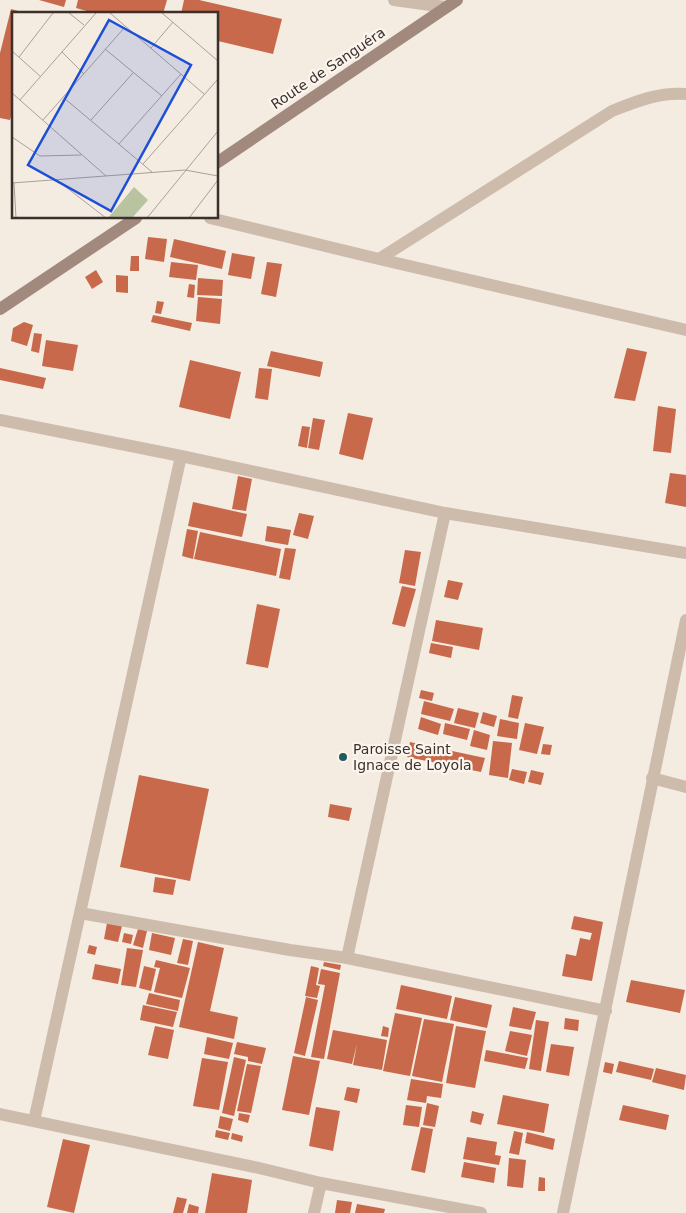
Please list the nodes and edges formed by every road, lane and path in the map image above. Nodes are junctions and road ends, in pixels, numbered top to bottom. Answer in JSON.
{"nodes":[{"id":1,"x":394,"y":0,"type":"edge"},
{"id":2,"x":456,"y":0,"type":"edge"},
{"id":3,"x":445,"y":7,"type":"junction"},
{"id":4,"x":686,"y":94,"type":"edge"},
{"id":5,"x":219,"y":161,"type":"edge"},
{"id":6,"x":135,"y":219,"type":"edge"},
{"id":7,"x":214,"y":219,"type":"edge"},
{"id":8,"x":378,"y":259,"type":"junction"},
{"id":9,"x":0,"y":309,"type":"edge"},
{"id":10,"x":686,"y":330,"type":"edge"},
{"id":11,"x":0,"y":420,"type":"edge"},
{"id":12,"x":181,"y":456,"type":"junction"},
{"id":13,"x":445,"y":513,"type":"junction"},
{"id":14,"x":686,"y":553,"type":"edge"},
{"id":15,"x":686,"y":620,"type":"edge"},
{"id":16,"x":652,"y":778,"type":"junction"},
{"id":17,"x":686,"y":787,"type":"edge"},
{"id":18,"x":80,"y":913,"type":"junction"},
{"id":19,"x":348,"y":958,"type":"junction"},
{"id":20,"x":606,"y":1011,"type":"junction"},
{"id":21,"x":0,"y":1114,"type":"edge"},
{"id":22,"x":34,"y":1121,"type":"junction"},
{"id":23,"x":321,"y":1183,"type":"junction"},
{"id":24,"x":314,"y":1213,"type":"edge"},
{"id":25,"x":481,"y":1213,"type":"edge"},
{"id":26,"x":564,"y":1213,"type":"edge"}],
"edges":[{"from":1,"to":3,"type":"street"},
{"from":2,"to":3,"type":"street","name":"Route de Sanguéra"},
{"from":3,"to":5,"type":"street","name":"Route de Sanguéra"},
{"from":4,"to":8,"type":"street"},
{"from":6,"to":9,"type":"street"},
{"from":7,"to":8,"type":"street"},
{"from":8,"to":10,"type":"street"},
{"from":11,"to":12,"type":"street"},
{"from":12,"to":13,"type":"street"},
{"from":12,"to":18,"type":"street"},
{"from":13,"to":14,"type":"street"},
{"from":13,"to":19,"type":"street"},
{"from":15,"to":16,"type":"street"},
{"from":16,"to":17,"type":"street"},
{"from":16,"to":20,"type":"street"},
{"from":18,"to":19,"type":"street"},
{"from":18,"to":22,"type":"street"},
{"from":19,"to":20,"type":"street"},
{"from":20,"to":26,"type":"street"},
{"from":21,"to":22,"type":"street"},
{"from":22,"to":23,"type":"street"},
{"from":23,"to":24,"type":"street"},
{"from":23,"to":25,"type":"street"}]}
